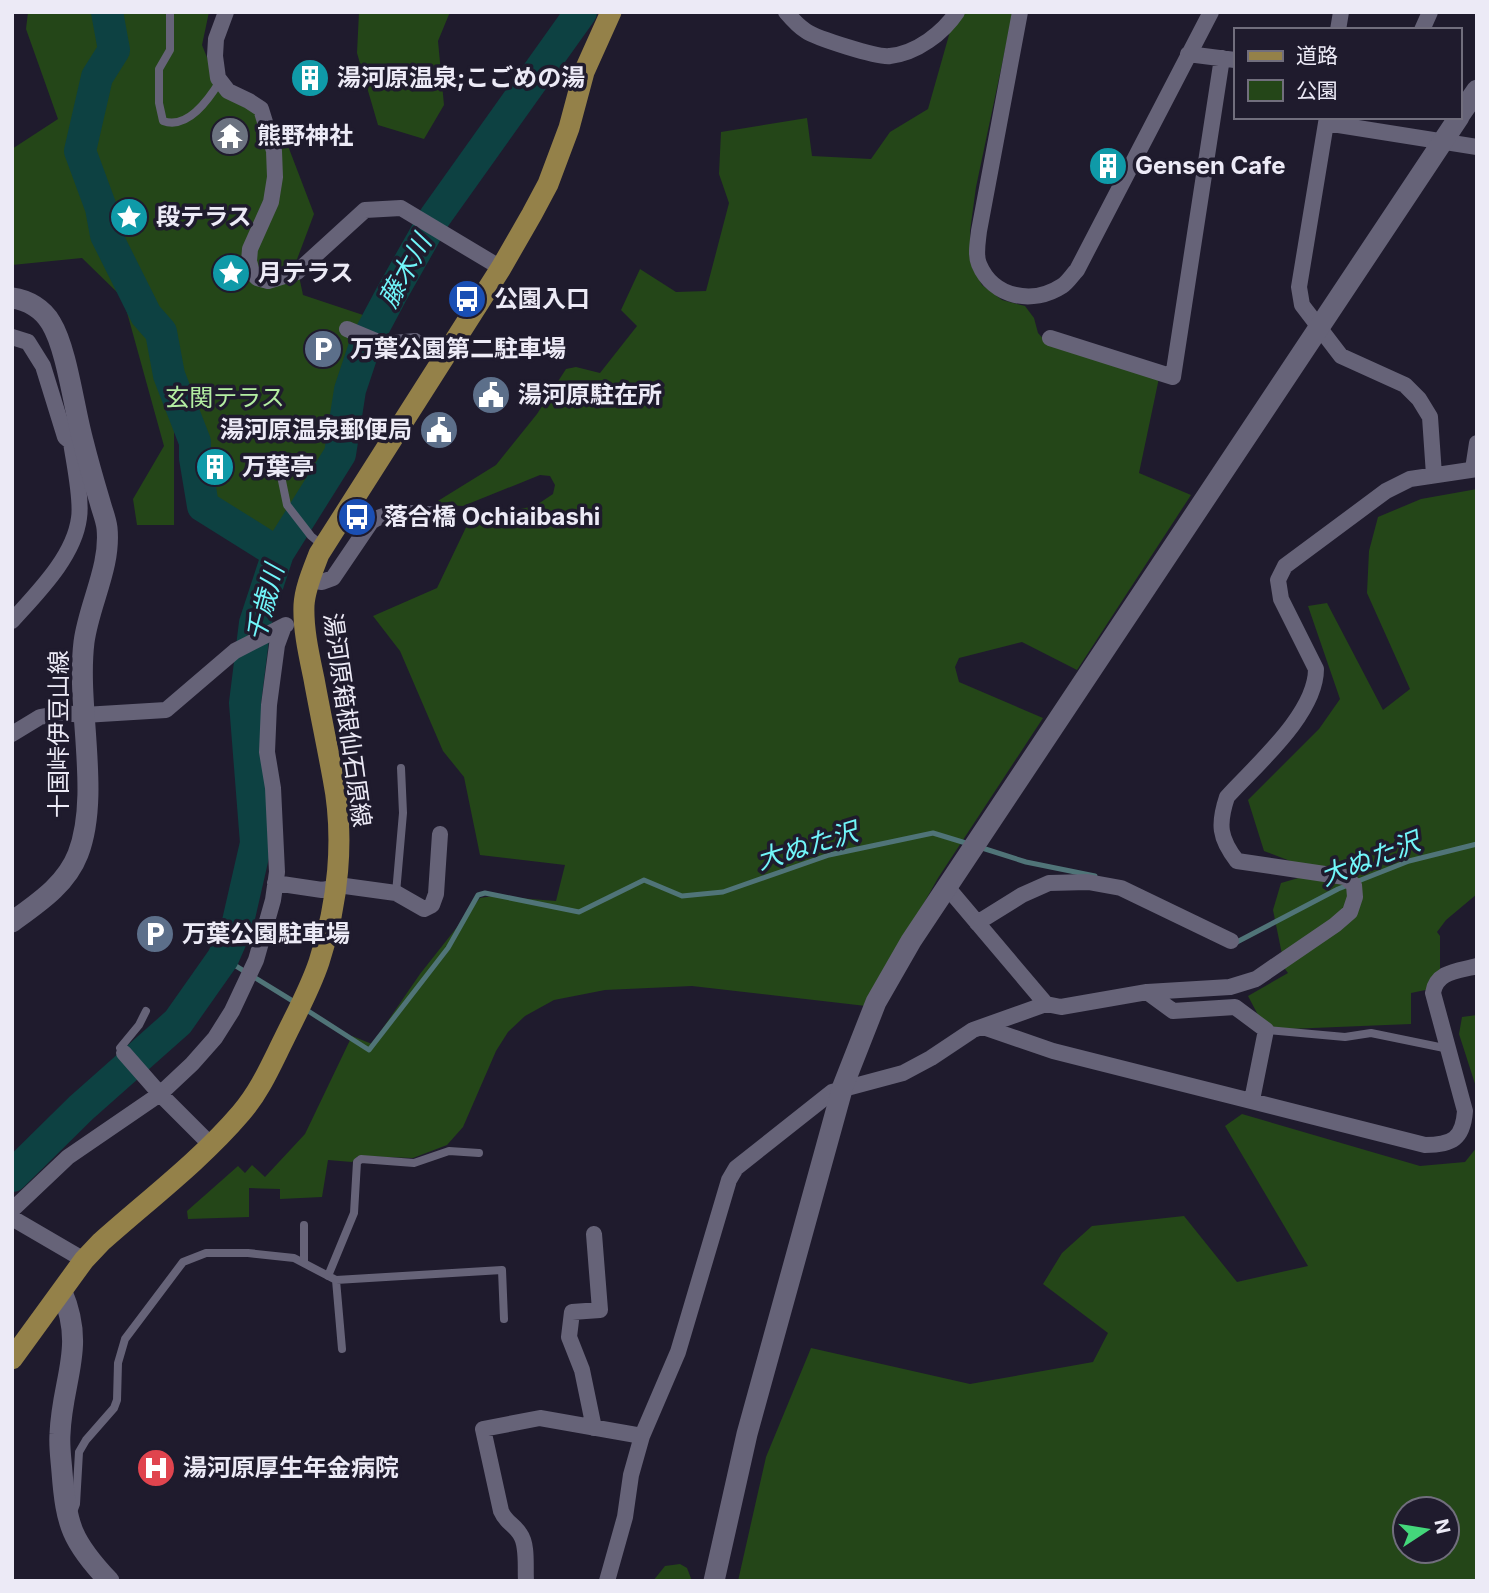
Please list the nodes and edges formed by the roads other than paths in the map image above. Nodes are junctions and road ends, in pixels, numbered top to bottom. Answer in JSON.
{"nodes":[{"id":1,"x":170,"y":12,"type":"edge"},
{"id":2,"x":226,"y":12,"type":"edge"},
{"id":3,"x":611,"y":12,"type":"edge"},
{"id":4,"x":786,"y":12,"type":"edge"},
{"id":5,"x":957,"y":12,"type":"edge"},
{"id":6,"x":1020,"y":12,"type":"edge"},
{"id":7,"x":1210,"y":12,"type":"edge"},
{"id":8,"x":1430,"y":12,"type":"edge"},
{"id":9,"x":1423,"y":28,"type":"edge"},
{"id":10,"x":1188,"y":54,"type":"junction"},
{"id":11,"x":1228,"y":59,"type":"edge"},
{"id":12,"x":220,"y":81,"type":"junction"},
{"id":13,"x":1477,"y":90,"type":"edge"},
{"id":14,"x":1461,"y":114,"type":"edge"},
{"id":15,"x":1458,"y":119,"type":"edge"},
{"id":16,"x":1326,"y":120,"type":"edge"},
{"id":17,"x":1378,"y":124,"type":"edge"},
{"id":18,"x":1471,"y":146,"type":"edge"},
{"id":19,"x":500,"y":268,"type":"junction"},
{"id":20,"x":12,"y":298,"type":"edge"},
{"id":21,"x":350,"y":331,"type":"dead end"},
{"id":22,"x":12,"y":337,"type":"edge"},
{"id":23,"x":1050,"y":338,"type":"dead end"},
{"id":24,"x":443,"y":360,"type":"junction"},
{"id":25,"x":77,"y":440,"type":"junction"},
{"id":26,"x":1477,"y":443,"type":"edge"},
{"id":27,"x":1475,"y":469,"type":"edge"},
{"id":28,"x":1434,"y":475,"type":"junction"},
{"id":29,"x":281,"y":476,"type":"dead end"},
{"id":30,"x":430,"y":514,"type":"dead end"},
{"id":31,"x":317,"y":541,"type":"junction"},
{"id":32,"x":310,"y":580,"type":"junction"},
{"id":33,"x":304,"y":618,"type":"junction"},
{"id":34,"x":12,"y":621,"type":"edge"},
{"id":35,"x":279,"y":629,"type":"junction"},
{"id":36,"x":84,"y":715,"type":"junction"},
{"id":37,"x":12,"y":734,"type":"edge"},
{"id":38,"x":401,"y":768,"type":"dead end"},
{"id":39,"x":440,"y":834,"type":"dead end"},
{"id":40,"x":275,"y":883,"type":"junction"},
{"id":41,"x":947,"y":887,"type":"junction"},
{"id":42,"x":335,"y":888,"type":"junction"},
{"id":43,"x":396,"y":893,"type":"junction"},
{"id":44,"x":12,"y":922,"type":"edge"},
{"id":45,"x":977,"y":923,"type":"junction"},
{"id":46,"x":1231,"y":941,"type":"dead end"},
{"id":47,"x":1477,"y":965,"type":"edge"},
{"id":48,"x":1147,"y":992,"type":"junction"},
{"id":49,"x":1046,"y":1004,"type":"junction"},
{"id":50,"x":146,"y":1011,"type":"dead end"},
{"id":51,"x":983,"y":1027,"type":"junction"},
{"id":52,"x":1266,"y":1030,"type":"junction"},
{"id":53,"x":1448,"y":1049,"type":"junction"},
{"id":54,"x":124,"y":1053,"type":"joint"},
{"id":55,"x":157,"y":1091,"type":"junction"},
{"id":56,"x":1252,"y":1100,"type":"junction"},
{"id":57,"x":212,"y":1146,"type":"junction"},
{"id":58,"x":479,"y":1153,"type":"dead end"},
{"id":59,"x":12,"y":1210,"type":"edge"},
{"id":60,"x":12,"y":1218,"type":"edge"},
{"id":61,"x":304,"y":1225,"type":"dead end"},
{"id":62,"x":594,"y":1234,"type":"dead end"},
{"id":63,"x":84,"y":1260,"type":"junction"},
{"id":64,"x":304,"y":1262,"type":"junction"},
{"id":65,"x":332,"y":1278,"type":"junction"},
{"id":66,"x":62,"y":1292,"type":"junction"},
{"id":67,"x":504,"y":1319,"type":"dead end"},
{"id":68,"x":342,"y":1349,"type":"dead end"},
{"id":69,"x":12,"y":1359,"type":"edge"},
{"id":70,"x":594,"y":1427,"type":"junction"},
{"id":71,"x":642,"y":1436,"type":"junction"},
{"id":72,"x":69,"y":1522,"type":"junction"},
{"id":73,"x":109,"y":1581,"type":"edge"},
{"id":74,"x":526,"y":1581,"type":"edge"},
{"id":75,"x":607,"y":1581,"type":"edge"},
{"id":76,"x":713,"y":1581,"type":"edge"}],
"edges":[{"from":1,"to":12,"type":"lane"},
{"from":2,"to":12,"type":"street"},
{"from":3,"to":19,"type":"main road","name":"湯河原箱根仙石原線"},
{"from":4,"to":5,"type":"street"},
{"from":6,"to":10,"type":"street"},
{"from":7,"to":10,"type":"street"},
{"from":8,"to":9,"type":"street"},
{"from":10,"to":11,"type":"street"},
{"from":11,"to":23,"type":"street"},
{"from":12,"to":19,"type":"street"},
{"from":13,"to":14,"type":"street"},
{"from":15,"to":41,"type":"street"},
{"from":16,"to":17,"type":"street"},
{"from":16,"to":28,"type":"street"},
{"from":17,"to":18,"type":"street"},
{"from":19,"to":24,"type":"main road","name":"湯河原箱根仙石原線"},
{"from":20,"to":25,"type":"street","name":"十国峠伊豆山線"},
{"from":21,"to":24,"type":"street"},
{"from":22,"to":25,"type":"street"},
{"from":24,"to":31,"type":"main road","name":"湯河原箱根仙石原線"},
{"from":25,"to":34,"type":"street"},
{"from":25,"to":36,"type":"street","name":"十国峠伊豆山線"},
{"from":26,"to":27,"type":"street"},
{"from":27,"to":28,"type":"street"},
{"from":28,"to":48,"type":"street"},
{"from":29,"to":31,"type":"lane"},
{"from":30,"to":32,"type":"street"},
{"from":31,"to":32,"type":"main road","name":"湯河原箱根仙石原線"},
{"from":32,"to":33,"type":"main road","name":"湯河原箱根仙石原線"},
{"from":33,"to":35,"type":"street"},
{"from":33,"to":42,"type":"main road","name":"湯河原箱根仙石原線"},
{"from":35,"to":36,"type":"street"},
{"from":35,"to":40,"type":"street"},
{"from":36,"to":37,"type":"street"},
{"from":36,"to":44,"type":"street","name":"十国峠伊豆山線"},
{"from":38,"to":43,"type":"lane"},
{"from":39,"to":43,"type":"street"},
{"from":40,"to":42,"type":"street"},
{"from":40,"to":55,"type":"street"},
{"from":41,"to":45,"type":"street"},
{"from":41,"to":76,"type":"street"},
{"from":42,"to":43,"type":"street"},
{"from":42,"to":57,"type":"main road","name":"湯河原箱根仙石原線"},
{"from":45,"to":46,"type":"street"},
{"from":45,"to":49,"type":"street"},
{"from":47,"to":53,"type":"street"},
{"from":48,"to":49,"type":"street"},
{"from":48,"to":52,"type":"street"},
{"from":49,"to":51,"type":"street"},
{"from":50,"to":54,"type":"lane"},
{"from":51,"to":56,"type":"street"},
{"from":51,"to":71,"type":"street"},
{"from":52,"to":53,"type":"lane"},
{"from":52,"to":56,"type":"street"},
{"from":53,"to":56,"type":"street"},
{"from":54,"to":55,"type":"street"},
{"from":55,"to":57,"type":"street"},
{"from":55,"to":59,"type":"street"},
{"from":57,"to":63,"type":"main road","name":"湯河原箱根仙石原線"},
{"from":58,"to":65,"type":"lane"},
{"from":60,"to":63,"type":"street"},
{"from":61,"to":64,"type":"lane"},
{"from":62,"to":70,"type":"street"},
{"from":63,"to":66,"type":"main road","name":"湯河原箱根仙石原線"},
{"from":64,"to":65,"type":"lane"},
{"from":64,"to":72,"type":"lane"},
{"from":65,"to":67,"type":"lane"},
{"from":65,"to":68,"type":"lane"},
{"from":66,"to":69,"type":"main road","name":"湯河原箱根仙石原線"},
{"from":66,"to":72,"type":"street"},
{"from":70,"to":71,"type":"street"},
{"from":70,"to":74,"type":"street"},
{"from":71,"to":75,"type":"street"},
{"from":72,"to":73,"type":"street"}]}
